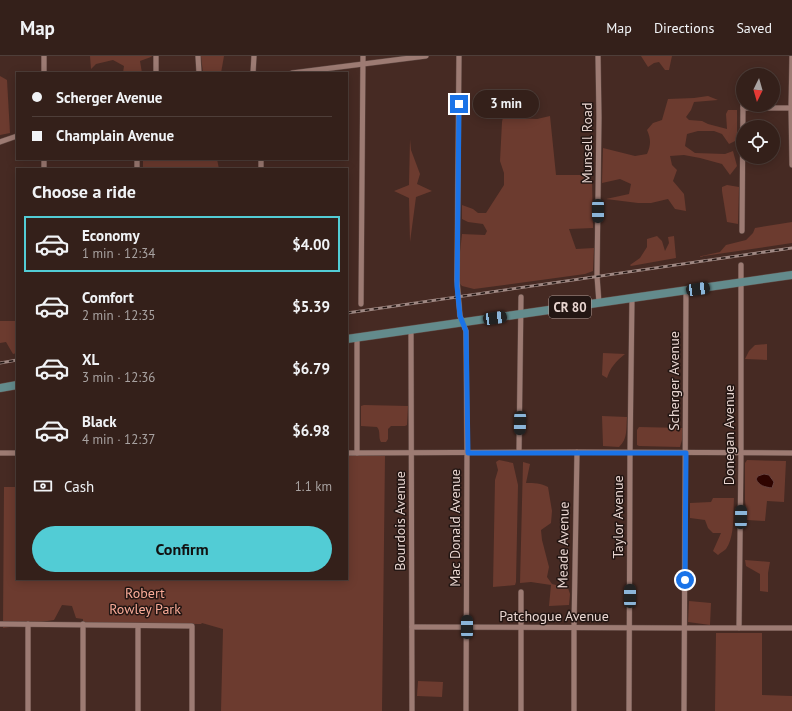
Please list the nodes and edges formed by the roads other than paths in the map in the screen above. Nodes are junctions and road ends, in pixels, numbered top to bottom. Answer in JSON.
{"nodes":[{"id":1,"x":44,"y":56,"type":"edge"},
{"id":2,"x":156,"y":56,"type":"edge"},
{"id":3,"x":198,"y":56,"type":"edge"},
{"id":4,"x":254,"y":56,"type":"edge"},
{"id":5,"x":363,"y":56,"type":"edge"},
{"id":6,"x":426,"y":56,"type":"edge"},
{"id":7,"x":459,"y":56,"type":"edge"},
{"id":8,"x":598,"y":56,"type":"edge"},
{"id":9,"x":792,"y":56,"type":"edge"},
{"id":10,"x":363,"y":64,"type":"junction"},
{"id":11,"x":44,"y":72,"type":"edge"},
{"id":12,"x":156,"y":72,"type":"edge"},
{"id":13,"x":199,"y":72,"type":"edge"},
{"id":14,"x":253,"y":72,"type":"edge"},
{"id":15,"x":306,"y":72,"type":"edge"},
{"id":16,"x":780,"y":108,"type":"edge"},
{"id":17,"x":791,"y":108,"type":"junction"},
{"id":18,"x":743,"y":112,"type":"edge"},
{"id":19,"x":16,"y":136,"type":"edge"},
{"id":20,"x":0,"y":142,"type":"edge"},
{"id":21,"x":792,"y":165,"type":"edge"},
{"id":22,"x":742,"y":231,"type":"dead end"},
{"id":23,"x":742,"y":265,"type":"dead end"},
{"id":24,"x":792,"y":275,"type":"edge"},
{"id":25,"x":742,"y":282,"type":"junction"},
{"id":26,"x":686,"y":290,"type":"junction"},
{"id":27,"x":521,"y":296,"type":"dead end"},
{"id":28,"x":632,"y":298,"type":"junction"},
{"id":29,"x":599,"y":303,"type":"junction"},
{"id":30,"x":361,"y":304,"type":"dead end"},
{"id":31,"x":521,"y":314,"type":"junction"},
{"id":32,"x":463,"y":322,"type":"junction"},
{"id":33,"x":411,"y":330,"type":"junction"},
{"id":34,"x":358,"y":338,"type":"junction"},
{"id":35,"x":348,"y":339,"type":"edge"},
{"id":36,"x":16,"y":385,"type":"edge"},
{"id":37,"x":0,"y":388,"type":"edge"},
{"id":38,"x":519,"y":452,"type":"junction"},
{"id":39,"x":576,"y":452,"type":"junction"},
{"id":40,"x":0,"y":453,"type":"edge"},
{"id":41,"x":16,"y":453,"type":"edge"},
{"id":42,"x":348,"y":453,"type":"edge"},
{"id":43,"x":357,"y":453,"type":"junction"},
{"id":44,"x":412,"y":453,"type":"junction"},
{"id":45,"x":468,"y":453,"type":"junction"},
{"id":46,"x":630,"y":453,"type":"junction"},
{"id":47,"x":686,"y":453,"type":"junction"},
{"id":48,"x":741,"y":453,"type":"junction"},
{"id":49,"x":792,"y":453,"type":"edge"},
{"id":50,"x":521,"y":592,"type":"dead end"},
{"id":51,"x":0,"y":624,"type":"edge"},
{"id":52,"x":28,"y":624,"type":"junction"},
{"id":53,"x":83,"y":624,"type":"junction"},
{"id":54,"x":138,"y":626,"type":"junction"},
{"id":55,"x":412,"y":627,"type":"junction"},
{"id":56,"x":467,"y":627,"type":"junction"},
{"id":57,"x":520,"y":627,"type":"junction"},
{"id":58,"x":574,"y":627,"type":"junction"},
{"id":59,"x":630,"y":628,"type":"junction"},
{"id":60,"x":685,"y":628,"type":"junction"},
{"id":61,"x":739,"y":628,"type":"junction"},
{"id":62,"x":792,"y":628,"type":"edge"},
{"id":63,"x":28,"y":711,"type":"edge"},
{"id":64,"x":83,"y":711,"type":"edge"},
{"id":65,"x":138,"y":711,"type":"edge"},
{"id":66,"x":192,"y":711,"type":"edge"},
{"id":67,"x":412,"y":711,"type":"edge"},
{"id":68,"x":466,"y":711,"type":"edge"},
{"id":69,"x":521,"y":711,"type":"edge"},
{"id":70,"x":574,"y":711,"type":"edge"},
{"id":71,"x":630,"y":711,"type":"edge"},
{"id":72,"x":684,"y":711,"type":"edge"}],
"edges":[{"from":1,"to":11,"type":"street"},
{"from":2,"to":12,"type":"street"},
{"from":3,"to":13,"type":"street"},
{"from":4,"to":14,"type":"street"},
{"from":5,"to":10,"type":"street"},
{"from":6,"to":10,"type":"street"},
{"from":7,"to":32,"type":"street","name":"Mac Donald Avenue"},
{"from":8,"to":29,"type":"street","name":"Munsell Road"},
{"from":9,"to":17,"type":"street"},
{"from":10,"to":15,"type":"street"},
{"from":10,"to":30,"type":"street"},
{"from":16,"to":17,"type":"street"},
{"from":17,"to":21,"type":"street"},
{"from":18,"to":22,"type":"street"},
{"from":19,"to":20,"type":"street"},
{"from":23,"to":25,"type":"street","name":"Donegan Avenue"},
{"from":24,"to":25,"type":"main road","number":"CR 80"},
{"from":25,"to":26,"type":"main road","number":"CR 80"},
{"from":25,"to":48,"type":"street","name":"Donegan Avenue"},
{"from":26,"to":28,"type":"main road","number":"CR 80"},
{"from":26,"to":47,"type":"street","name":"Scherger Avenue"},
{"from":27,"to":31,"type":"street"},
{"from":28,"to":29,"type":"main road","number":"CR 80"},
{"from":28,"to":46,"type":"street","name":"Taylor Avenue"},
{"from":29,"to":31,"type":"main road","number":"CR 80"},
{"from":31,"to":32,"type":"main road","number":"CR 80"},
{"from":31,"to":38,"type":"street"},
{"from":32,"to":33,"type":"main road","number":"CR 80"},
{"from":32,"to":45,"type":"street","name":"Mac Donald Avenue"},
{"from":33,"to":34,"type":"main road","number":"CR 80"},
{"from":33,"to":44,"type":"street","name":"Bourdois Avenue"},
{"from":34,"to":35,"type":"main road","number":"CR 80"},
{"from":34,"to":43,"type":"street"},
{"from":36,"to":37,"type":"main road"},
{"from":38,"to":39,"type":"street"},
{"from":38,"to":45,"type":"street"},
{"from":39,"to":46,"type":"street"},
{"from":39,"to":58,"type":"street","name":"Meade Avenue"},
{"from":40,"to":41,"type":"street"},
{"from":42,"to":43,"type":"street"},
{"from":43,"to":44,"type":"street"},
{"from":44,"to":45,"type":"street"},
{"from":44,"to":55,"type":"street","name":"Bourdois Avenue"},
{"from":45,"to":56,"type":"street","name":"Mac Donald Avenue"},
{"from":46,"to":47,"type":"street"},
{"from":46,"to":59,"type":"street","name":"Taylor Avenue"},
{"from":47,"to":48,"type":"street"},
{"from":47,"to":60,"type":"street","name":"Scherger Avenue"},
{"from":48,"to":49,"type":"street"},
{"from":48,"to":61,"type":"street","name":"Donegan Avenue"},
{"from":50,"to":57,"type":"street"},
{"from":51,"to":52,"type":"street"},
{"from":52,"to":53,"type":"street"},
{"from":52,"to":63,"type":"street"},
{"from":53,"to":54,"type":"street"},
{"from":53,"to":64,"type":"street"},
{"from":54,"to":65,"type":"street"},
{"from":54,"to":66,"type":"street"},
{"from":55,"to":56,"type":"street","name":"Patchogue Avenue"},
{"from":55,"to":67,"type":"street","name":"Bourdois Avenue"},
{"from":56,"to":57,"type":"street","name":"Patchogue Avenue"},
{"from":56,"to":68,"type":"street","name":"Mac Donald Avenue"},
{"from":57,"to":58,"type":"street","name":"Patchogue Avenue"},
{"from":57,"to":69,"type":"street"},
{"from":58,"to":59,"type":"street","name":"Patchogue Avenue"},
{"from":58,"to":70,"type":"street","name":"Meade Avenue"},
{"from":59,"to":60,"type":"street","name":"Patchogue Avenue"},
{"from":59,"to":71,"type":"street","name":"Taylor Avenue"},
{"from":60,"to":61,"type":"street","name":"Patchogue Avenue"},
{"from":60,"to":72,"type":"street","name":"Scherger Avenue"},
{"from":61,"to":62,"type":"street","name":"Patchogue Avenue"}]}
